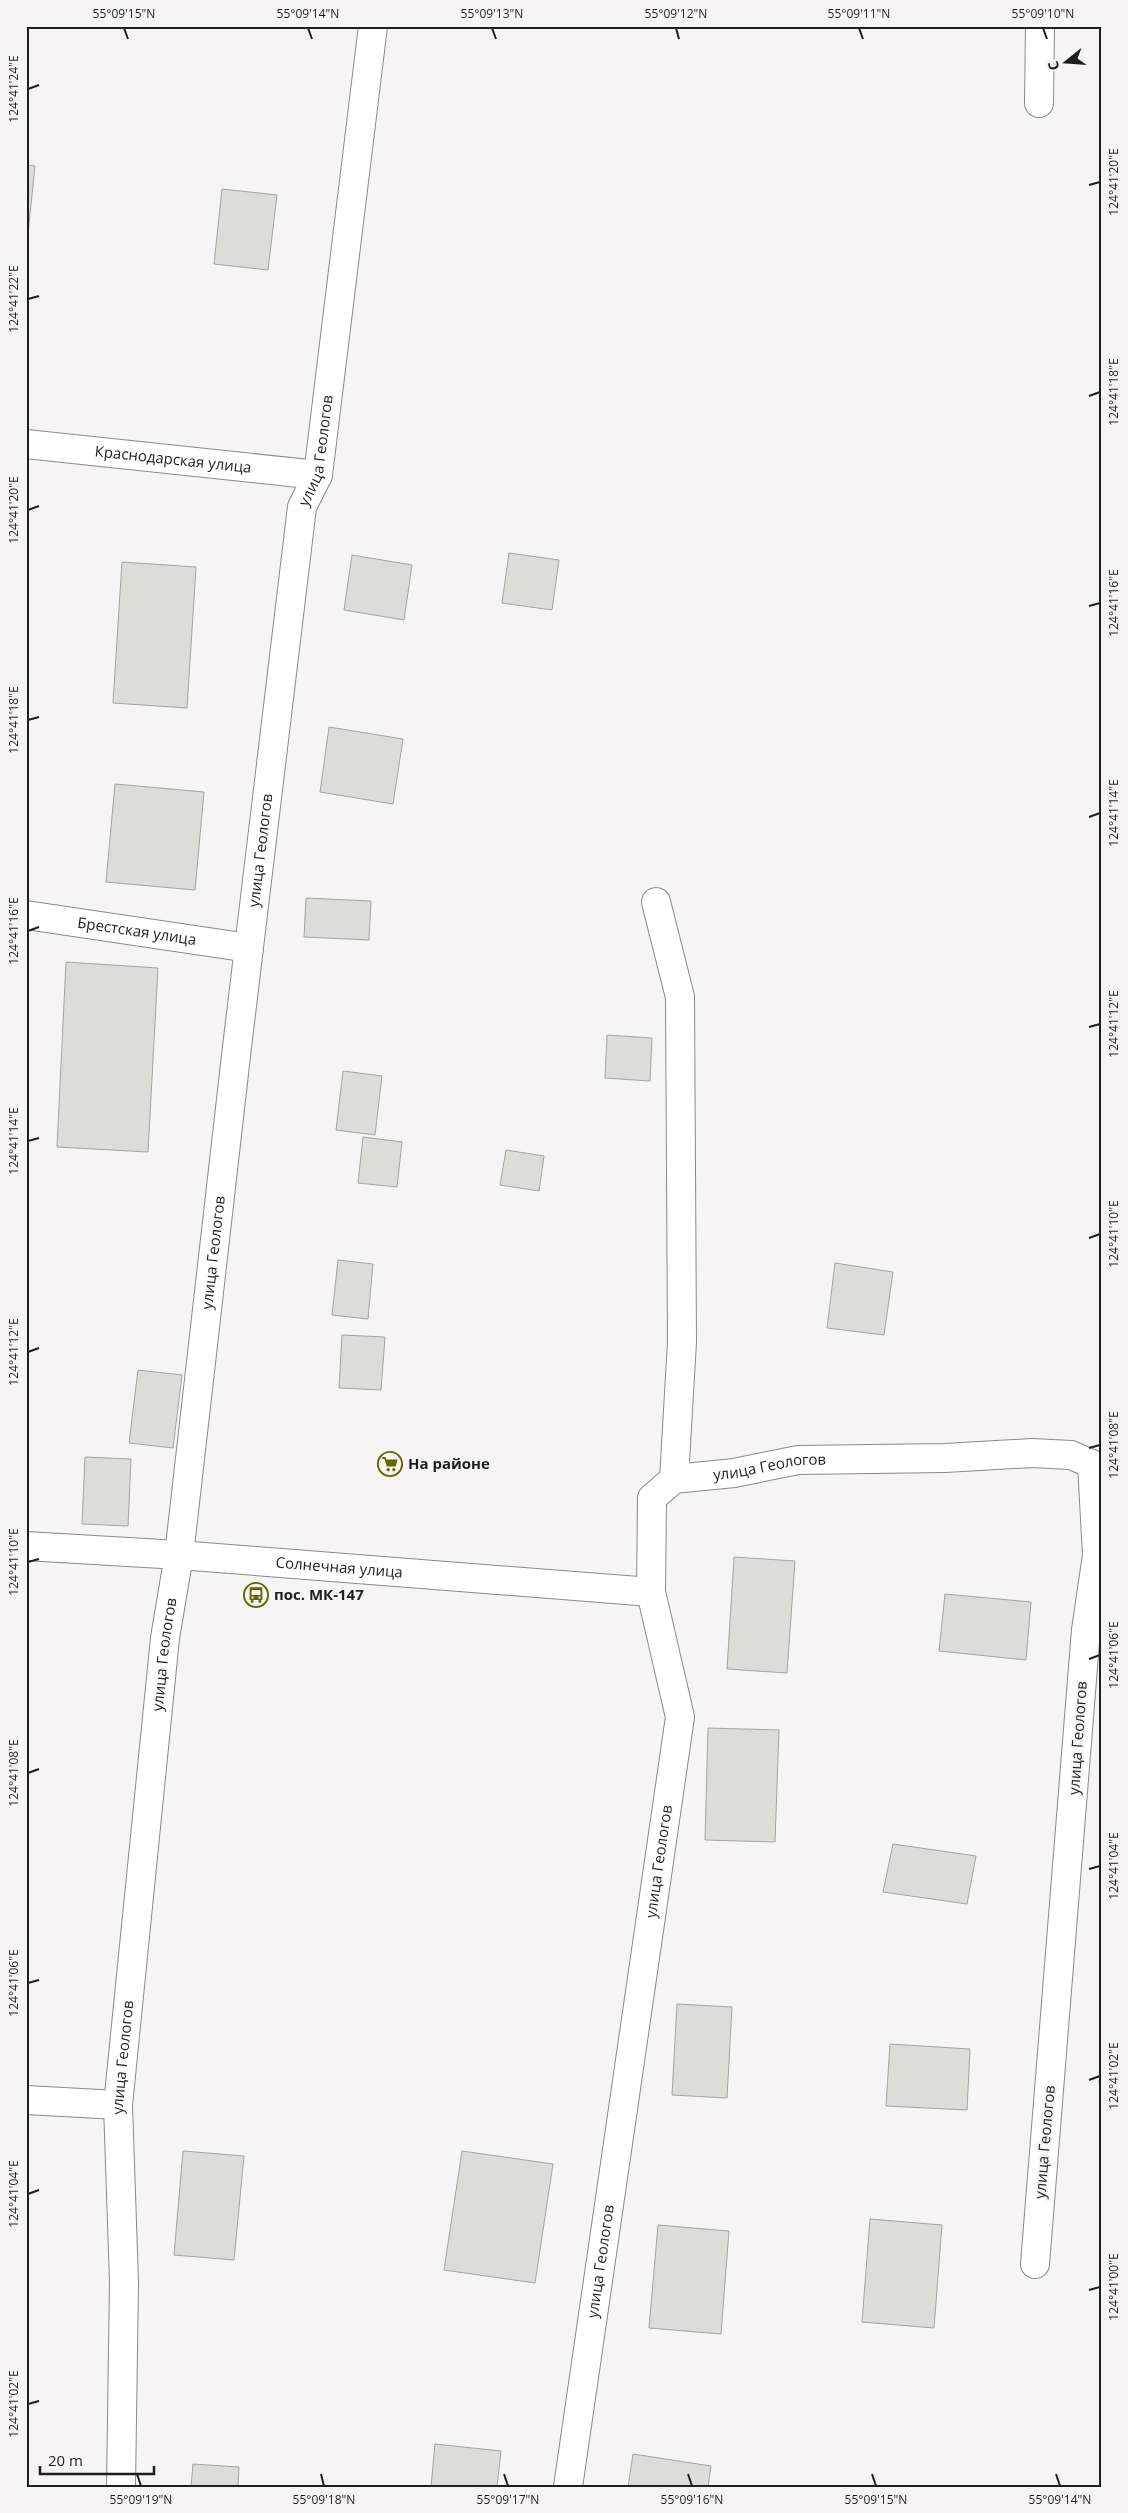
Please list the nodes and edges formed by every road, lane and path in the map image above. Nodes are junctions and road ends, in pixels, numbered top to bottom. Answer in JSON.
{"nodes":[{"id":1,"x":373,"y":26,"type":"edge"},
{"id":2,"x":1040,"y":26,"type":"edge"},
{"id":3,"x":1039,"y":103,"type":"dead end"},
{"id":4,"x":26,"y":444,"type":"edge"},
{"id":5,"x":318,"y":474,"type":"junction"},
{"id":6,"x":656,"y":902,"type":"dead end"},
{"id":7,"x":26,"y":915,"type":"edge"},
{"id":8,"x":249,"y":948,"type":"junction"},
{"id":9,"x":674,"y":1479,"type":"junction"},
{"id":10,"x":26,"y":1546,"type":"edge"},
{"id":11,"x":179,"y":1555,"type":"junction"},
{"id":12,"x":650,"y":1592,"type":"junction"},
{"id":13,"x":26,"y":2100,"type":"edge"},
{"id":14,"x":118,"y":2104,"type":"junction"},
{"id":15,"x":1035,"y":2264,"type":"dead end"},
{"id":16,"x":121,"y":2487,"type":"edge"},
{"id":17,"x":568,"y":2487,"type":"edge"}],
"edges":[{"from":1,"to":5,"type":"street","name":"улица Геологов"},
{"from":2,"to":3,"type":"street"},
{"from":4,"to":5,"type":"street","name":"Краснодарская улица"},
{"from":5,"to":8,"type":"street","name":"улица Геологов"},
{"from":6,"to":9,"type":"street"},
{"from":7,"to":8,"type":"street","name":"Брестская улица"},
{"from":8,"to":11,"type":"street","name":"улица Геологов"},
{"from":9,"to":12,"type":"street","name":"улица Геологов"},
{"from":9,"to":15,"type":"street","name":"улица Геологов"},
{"from":10,"to":11,"type":"street","name":"Солнечная улица"},
{"from":11,"to":12,"type":"street","name":"Солнечная улица"},
{"from":11,"to":14,"type":"street","name":"улица Геологов"},
{"from":12,"to":17,"type":"street","name":"улица Геологов"},
{"from":13,"to":14,"type":"street"},
{"from":14,"to":16,"type":"street","name":"улица Геологов"}]}
